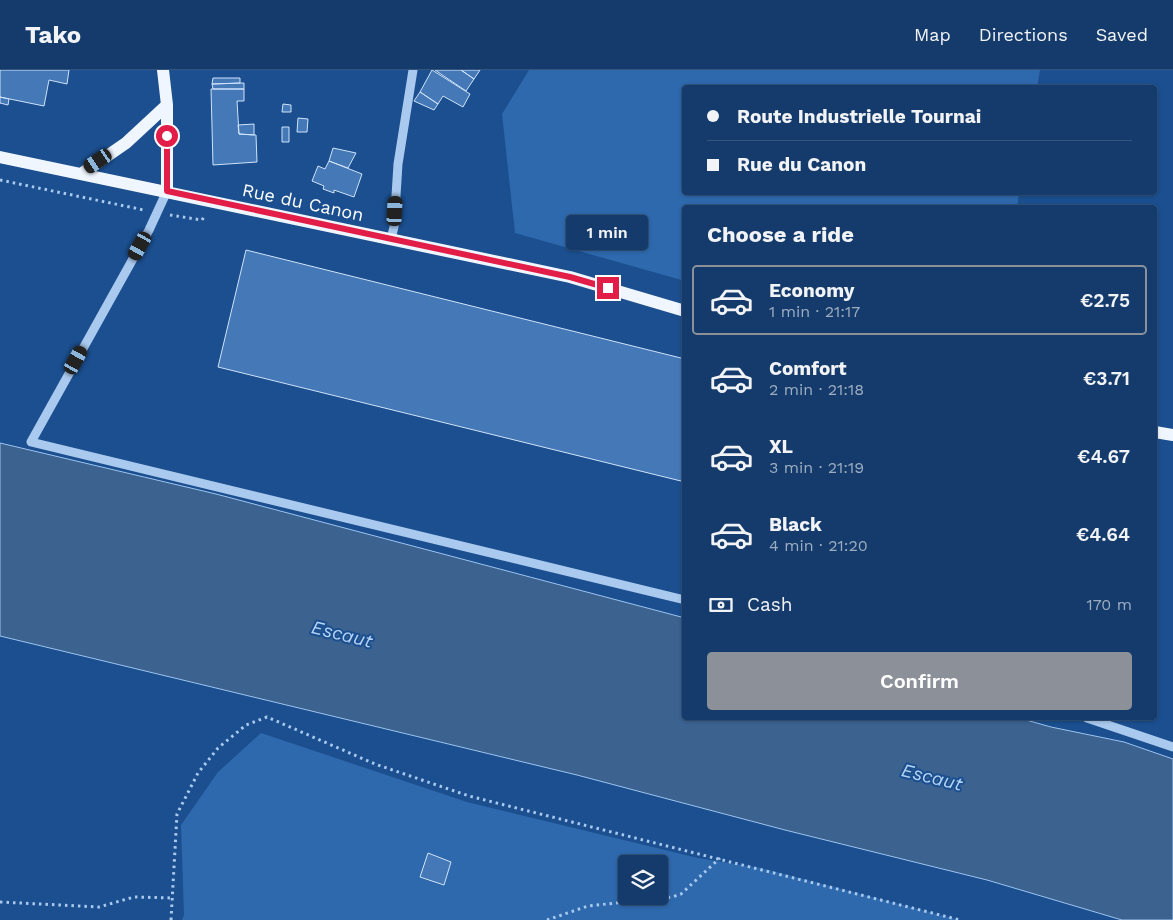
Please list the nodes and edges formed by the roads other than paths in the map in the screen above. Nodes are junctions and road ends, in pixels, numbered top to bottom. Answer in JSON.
{"nodes":[{"id":1,"x":163,"y":70,"type":"edge"},
{"id":2,"x":413,"y":70,"type":"edge"},
{"id":3,"x":167,"y":105,"type":"junction"},
{"id":4,"x":0,"y":157,"type":"edge"},
{"id":5,"x":80,"y":174,"type":"junction"},
{"id":6,"x":167,"y":191,"type":"junction"},
{"id":7,"x":391,"y":239,"type":"junction"},
{"id":8,"x":682,"y":310,"type":"edge"},
{"id":9,"x":1157,"y":432,"type":"edge"},
{"id":10,"x":1173,"y":435,"type":"edge"},
{"id":11,"x":682,"y":599,"type":"edge"},
{"id":12,"x":1093,"y":720,"type":"edge"},
{"id":13,"x":1173,"y":747,"type":"edge"}],
"edges":[{"from":1,"to":3,"type":"main road"},
{"from":2,"to":7,"type":"street"},
{"from":3,"to":5,"type":"main road"},
{"from":3,"to":6,"type":"main road"},
{"from":4,"to":5,"type":"main road","name":"Rue du Canon"},
{"from":5,"to":6,"type":"main road","name":"Rue du Canon"},
{"from":6,"to":7,"type":"main road","name":"Rue du Canon"},
{"from":6,"to":11,"type":"street"},
{"from":7,"to":8,"type":"main road","name":"Rue du Canon"},
{"from":9,"to":10,"type":"main road"},
{"from":12,"to":13,"type":"street"}]}
